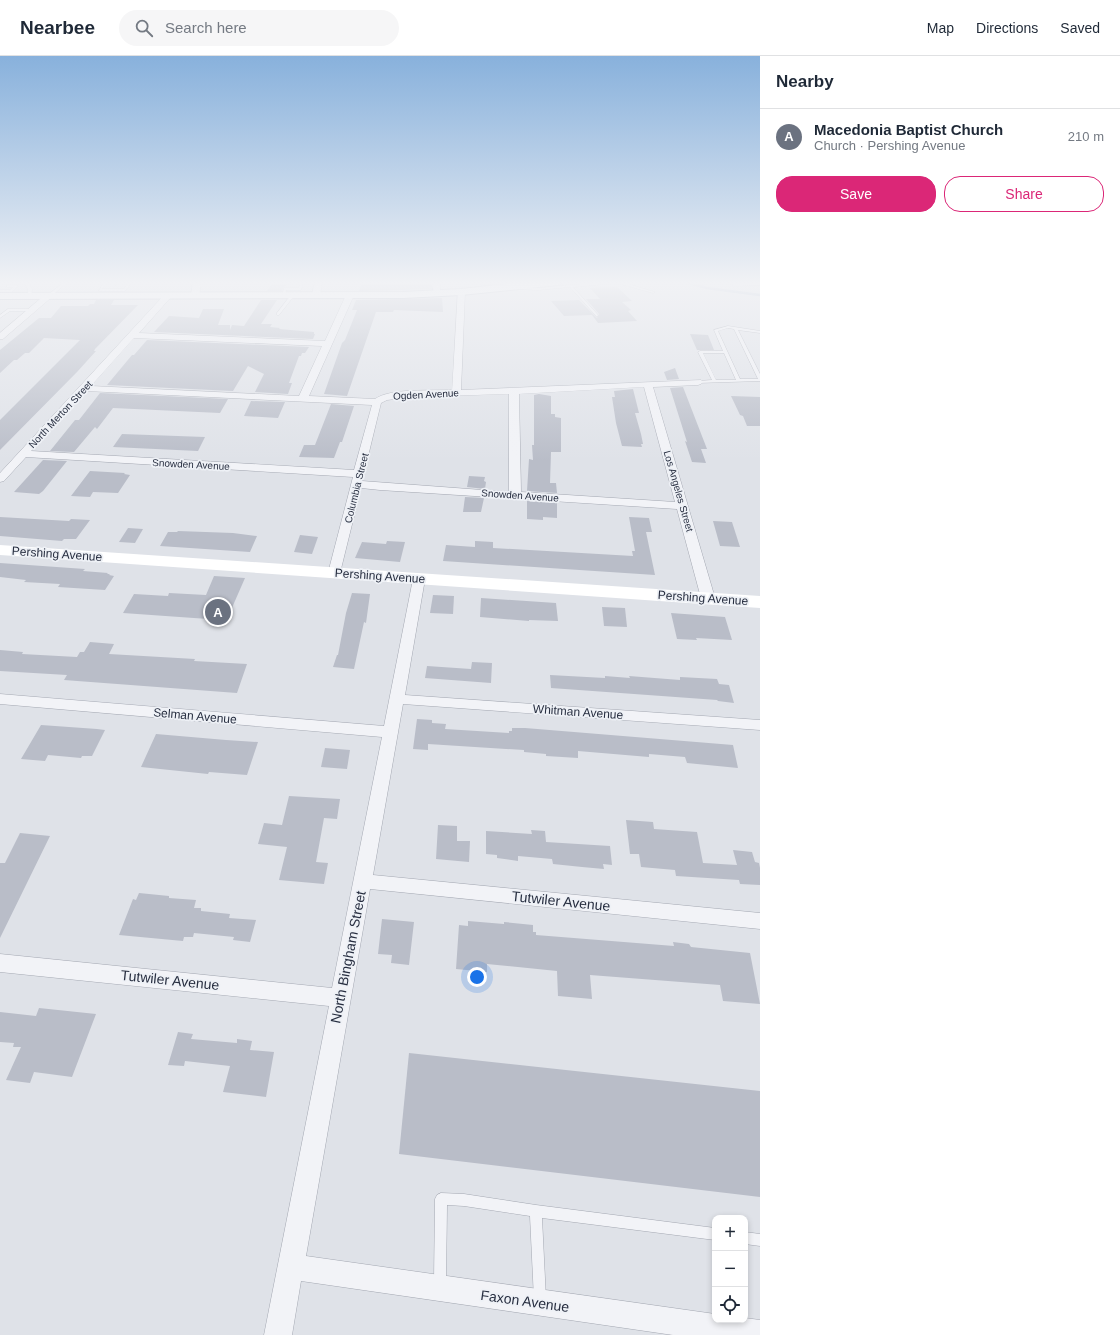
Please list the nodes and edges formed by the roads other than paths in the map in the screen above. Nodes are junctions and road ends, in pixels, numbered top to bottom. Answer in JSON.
{"nodes":[{"id":1,"x":126,"y":342,"type":"edge"},
{"id":2,"x":278,"y":342,"type":"edge"},
{"id":3,"x":459,"y":342,"type":"edge"},
{"id":4,"x":721,"y":342,"type":"edge"},
{"id":5,"x":742,"y":342,"type":"edge"},
{"id":6,"x":328,"y":344,"type":"joint"},
{"id":7,"x":725,"y":352,"type":"junction"},
{"id":8,"x":760,"y":379,"type":"edge"},
{"id":9,"x":739,"y":381,"type":"junction"},
{"id":10,"x":698,"y":382,"type":"joint"},
{"id":11,"x":715,"y":382,"type":"junction"},
{"id":12,"x":648,"y":385,"type":"junction"},
{"id":13,"x":83,"y":388,"type":"junction"},
{"id":14,"x":514,"y":391,"type":"junction"},
{"id":15,"x":456,"y":392,"type":"junction"},
{"id":16,"x":303,"y":398,"type":"junction"},
{"id":17,"x":378,"y":402,"type":"junction"},
{"id":18,"x":23,"y":454,"type":"junction"},
{"id":19,"x":0,"y":479,"type":"edge"},
{"id":20,"x":359,"y":479,"type":"junction"},
{"id":21,"x":515,"y":494,"type":"junction"},
{"id":22,"x":683,"y":506,"type":"junction"},
{"id":23,"x":0,"y":550,"type":"edge"},
{"id":24,"x":334,"y":573,"type":"junction"},
{"id":25,"x":418,"y":579,"type":"junction"},
{"id":26,"x":708,"y":598,"type":"junction"},
{"id":27,"x":760,"y":602,"type":"edge"},
{"id":28,"x":396,"y":699,"type":"junction"},
{"id":29,"x":0,"y":700,"type":"edge"},
{"id":30,"x":760,"y":725,"type":"edge"},
{"id":31,"x":390,"y":732,"type":"junction"},
{"id":32,"x":362,"y":881,"type":"junction"},
{"id":33,"x":760,"y":921,"type":"edge"},
{"id":34,"x":0,"y":963,"type":"edge"},
{"id":35,"x":341,"y":998,"type":"junction"},
{"id":36,"x":536,"y":1211,"type":"junction"},
{"id":37,"x":712,"y":1234,"type":"edge"},
{"id":38,"x":748,"y":1238,"type":"edge"},
{"id":39,"x":760,"y":1240,"type":"edge"},
{"id":40,"x":291,"y":1268,"type":"junction"},
{"id":41,"x":440,"y":1289,"type":"junction"},
{"id":42,"x":541,"y":1303,"type":"junction"},
{"id":43,"x":760,"y":1334,"type":"edge"},
{"id":44,"x":278,"y":1335,"type":"edge"}],
"edges":[{"from":1,"to":13,"type":"street","name":"North Merton Street"},
{"from":2,"to":6,"type":"street"},
{"from":3,"to":15,"type":"street"},
{"from":4,"to":7,"type":"lane"},
{"from":5,"to":8,"type":"lane"},
{"from":6,"to":16,"type":"street"},
{"from":7,"to":9,"type":"lane"},
{"from":7,"to":11,"type":"lane"},
{"from":8,"to":9,"type":"lane"},
{"from":9,"to":11,"type":"lane"},
{"from":10,"to":11,"type":"lane"},
{"from":10,"to":12,"type":"street","name":"Ogden Avenue"},
{"from":12,"to":14,"type":"street","name":"Ogden Avenue"},
{"from":12,"to":22,"type":"street","name":"Los Angeles Street"},
{"from":13,"to":16,"type":"street","name":"Ogden Avenue"},
{"from":13,"to":18,"type":"street","name":"North Merton Street"},
{"from":14,"to":15,"type":"street","name":"Ogden Avenue"},
{"from":14,"to":21,"type":"street"},
{"from":15,"to":17,"type":"street","name":"Ogden Avenue"},
{"from":16,"to":17,"type":"street","name":"Ogden Avenue"},
{"from":17,"to":20,"type":"street","name":"Columbia Street"},
{"from":18,"to":19,"type":"street","name":"North Merton Street"},
{"from":18,"to":20,"type":"street","name":"Snowden Avenue"},
{"from":20,"to":21,"type":"street","name":"Snowden Avenue"},
{"from":20,"to":24,"type":"street","name":"Columbia Street"},
{"from":21,"to":22,"type":"street","name":"Snowden Avenue"},
{"from":22,"to":26,"type":"street","name":"Los Angeles Street"},
{"from":23,"to":24,"type":"street","name":"Pershing Avenue"},
{"from":24,"to":25,"type":"street","name":"Pershing Avenue"},
{"from":25,"to":26,"type":"street","name":"Pershing Avenue"},
{"from":25,"to":28,"type":"street","name":"North Bingham Street"},
{"from":26,"to":27,"type":"street","name":"Pershing Avenue"},
{"from":28,"to":30,"type":"street","name":"Whitman Avenue"},
{"from":28,"to":31,"type":"street","name":"North Bingham Street"},
{"from":29,"to":31,"type":"street","name":"Selman Avenue"},
{"from":31,"to":32,"type":"street","name":"North Bingham Street"},
{"from":32,"to":33,"type":"street","name":"Tutwiler Avenue"},
{"from":32,"to":35,"type":"street","name":"North Bingham Street"},
{"from":34,"to":35,"type":"street","name":"Tutwiler Avenue"},
{"from":35,"to":40,"type":"street","name":"North Bingham Street"},
{"from":36,"to":37,"type":"lane"},
{"from":36,"to":41,"type":"lane"},
{"from":36,"to":42,"type":"lane"},
{"from":38,"to":39,"type":"lane"},
{"from":40,"to":41,"type":"street","name":"Faxon Avenue"},
{"from":40,"to":44,"type":"street","name":"North Bingham Street"},
{"from":41,"to":42,"type":"street","name":"Faxon Avenue"},
{"from":42,"to":43,"type":"street","name":"Faxon Avenue"}]}
